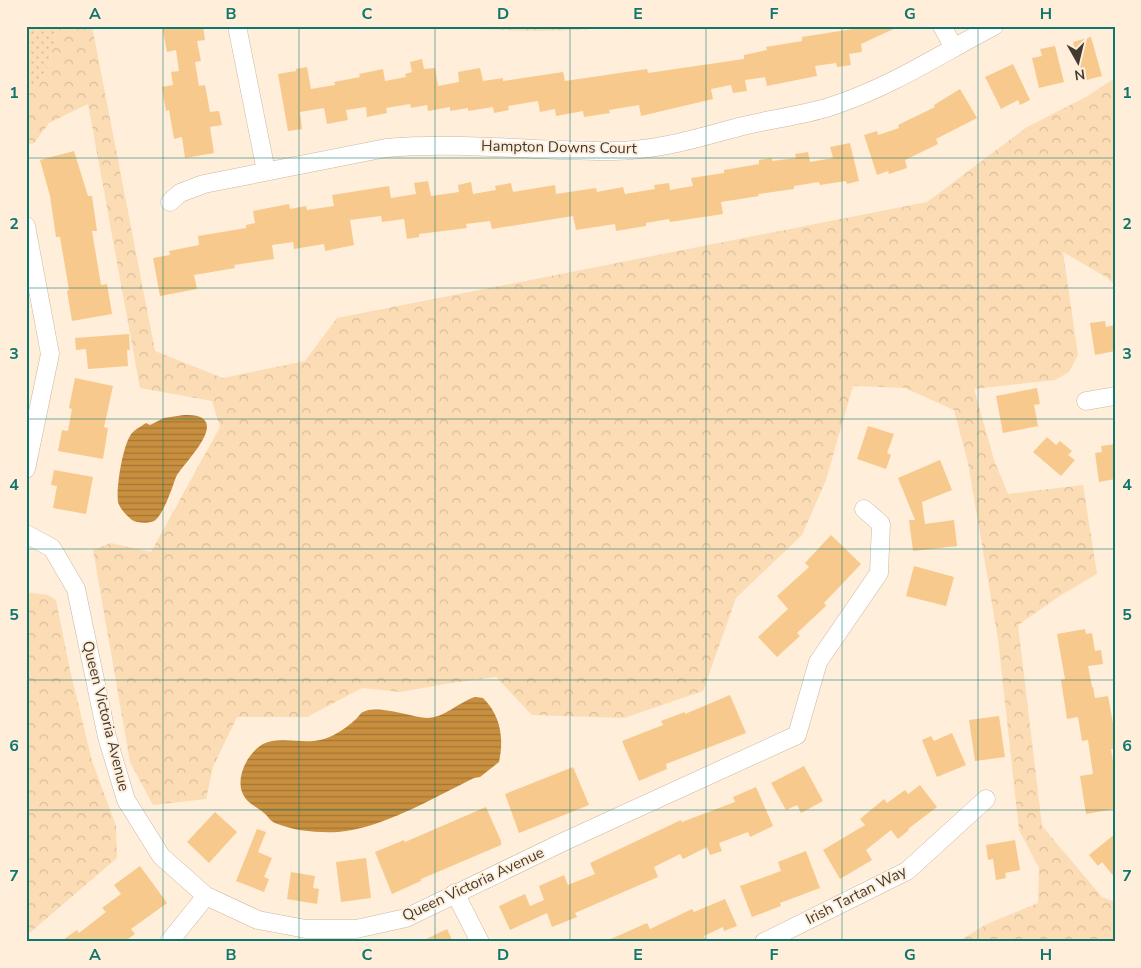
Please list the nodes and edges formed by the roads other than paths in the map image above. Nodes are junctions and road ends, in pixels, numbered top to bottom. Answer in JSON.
{"nodes":[{"id":1,"x":237,"y":26,"type":"edge"},
{"id":2,"x":942,"y":26,"type":"edge"},
{"id":3,"x":994,"y":26,"type":"edge"},
{"id":4,"x":954,"y":48,"type":"junction"},
{"id":5,"x":266,"y":171,"type":"junction"},
{"id":6,"x":170,"y":202,"type":"dead end"},
{"id":7,"x":26,"y":226,"type":"edge"},
{"id":8,"x":1115,"y":396,"type":"edge"},
{"id":9,"x":1086,"y":401,"type":"dead end"},
{"id":10,"x":26,"y":469,"type":"edge"},
{"id":11,"x":864,"y":509,"type":"dead end"},
{"id":12,"x":26,"y":534,"type":"edge"},
{"id":13,"x":986,"y":798,"type":"dead end"},
{"id":14,"x":455,"y":893,"type":"junction"},
{"id":15,"x":206,"y":896,"type":"junction"},
{"id":16,"x":169,"y":942,"type":"edge"},
{"id":17,"x":480,"y":942,"type":"edge"},
{"id":18,"x":764,"y":942,"type":"edge"}],
"edges":[{"from":1,"to":5,"type":"street"},
{"from":2,"to":4,"type":"street"},
{"from":3,"to":4,"type":"street","name":"Hampton Downs Court"},
{"from":4,"to":5,"type":"street","name":"Hampton Downs Court"},
{"from":5,"to":6,"type":"street","name":"Hampton Downs Court"},
{"from":7,"to":10,"type":"street"},
{"from":8,"to":9,"type":"street"},
{"from":11,"to":14,"type":"street","name":"Queen Victoria Avenue"},
{"from":12,"to":15,"type":"street","name":"Queen Victoria Avenue"},
{"from":13,"to":18,"type":"street","name":"Irish Tartan Way"},
{"from":14,"to":15,"type":"street","name":"Queen Victoria Avenue"},
{"from":14,"to":17,"type":"street"},
{"from":15,"to":16,"type":"street"}]}
